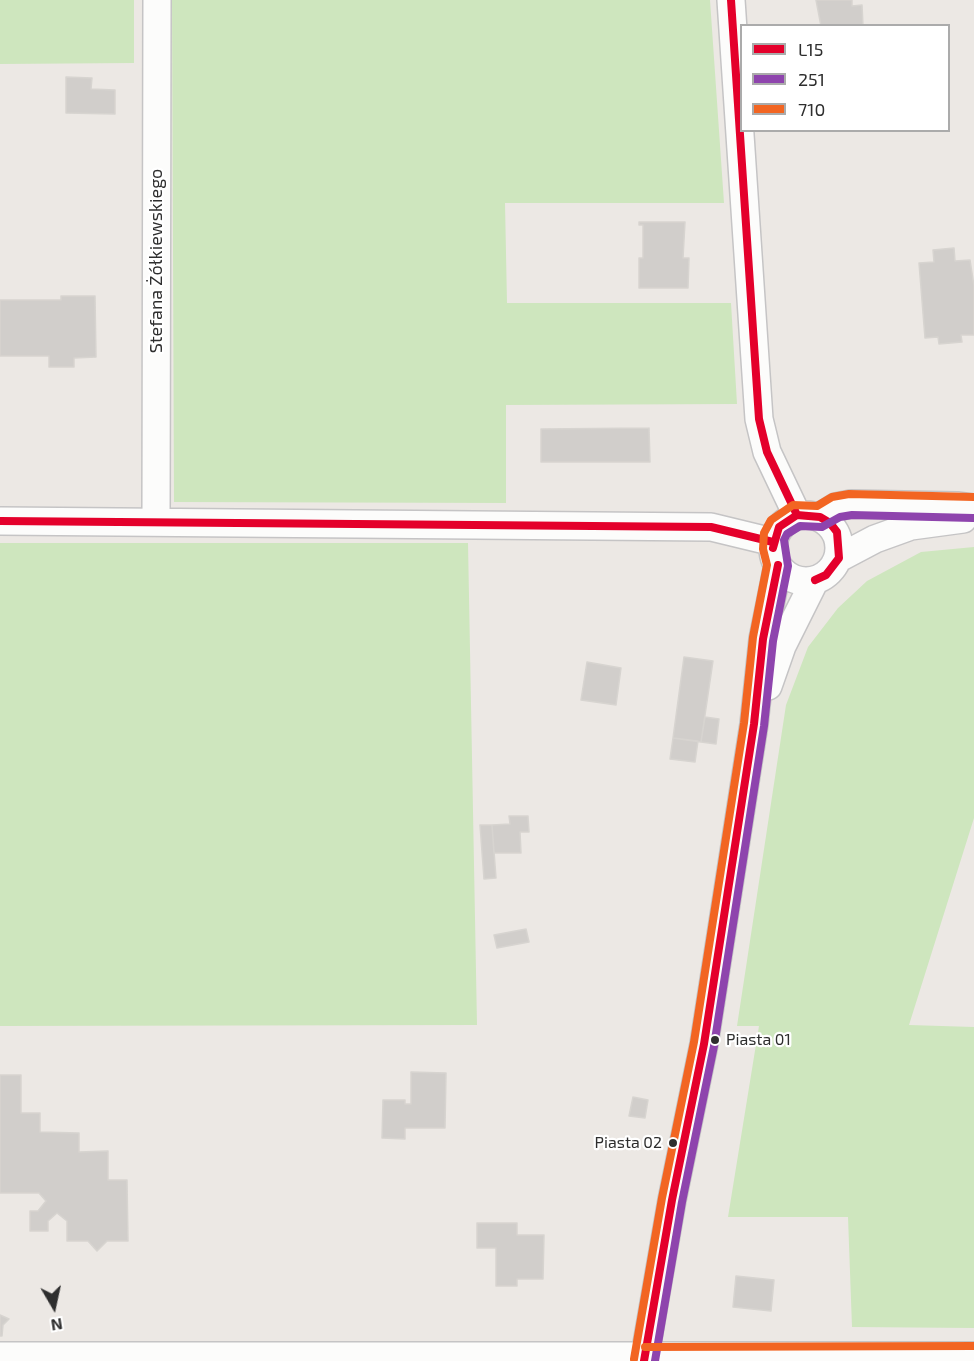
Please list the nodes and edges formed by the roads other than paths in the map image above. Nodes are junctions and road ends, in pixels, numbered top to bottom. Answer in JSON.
{"nodes":[{"id":1,"x":157,"y":0,"type":"edge"},
{"id":2,"x":731,"y":0,"type":"edge"},
{"id":3,"x":974,"y":508,"type":"edge"},
{"id":4,"x":808,"y":516,"type":"junction"},
{"id":5,"x":974,"y":517,"type":"edge"},
{"id":6,"x":0,"y":521,"type":"edge"},
{"id":7,"x":156,"y":522,"type":"junction"},
{"id":8,"x":776,"y":554,"type":"junction"},
{"id":9,"x":839,"y":558,"type":"junction"},
{"id":10,"x":815,"y":580,"type":"junction"},
{"id":11,"x":754,"y":724,"type":"junction"},
{"id":12,"x":0,"y":1356,"type":"edge"},
{"id":13,"x":974,"y":1356,"type":"edge"},
{"id":14,"x":645,"y":1359,"type":"edge"}],
"edges":[{"from":1,"to":7,"type":"street","name":"Stefana Żółkiewskiego"},
{"from":2,"to":4,"type":"street"},
{"from":3,"to":4,"type":"street"},
{"from":4,"to":8,"type":"street"},
{"from":4,"to":9,"type":"street"},
{"from":5,"to":9,"type":"street"},
{"from":6,"to":7,"type":"street"},
{"from":7,"to":8,"type":"street"},
{"from":8,"to":10,"type":"street"},
{"from":8,"to":11,"type":"street"},
{"from":9,"to":10,"type":"street"},
{"from":10,"to":11,"type":"street"},
{"from":11,"to":14,"type":"street"},
{"from":12,"to":14,"type":"street"},
{"from":13,"to":14,"type":"street"}]}
